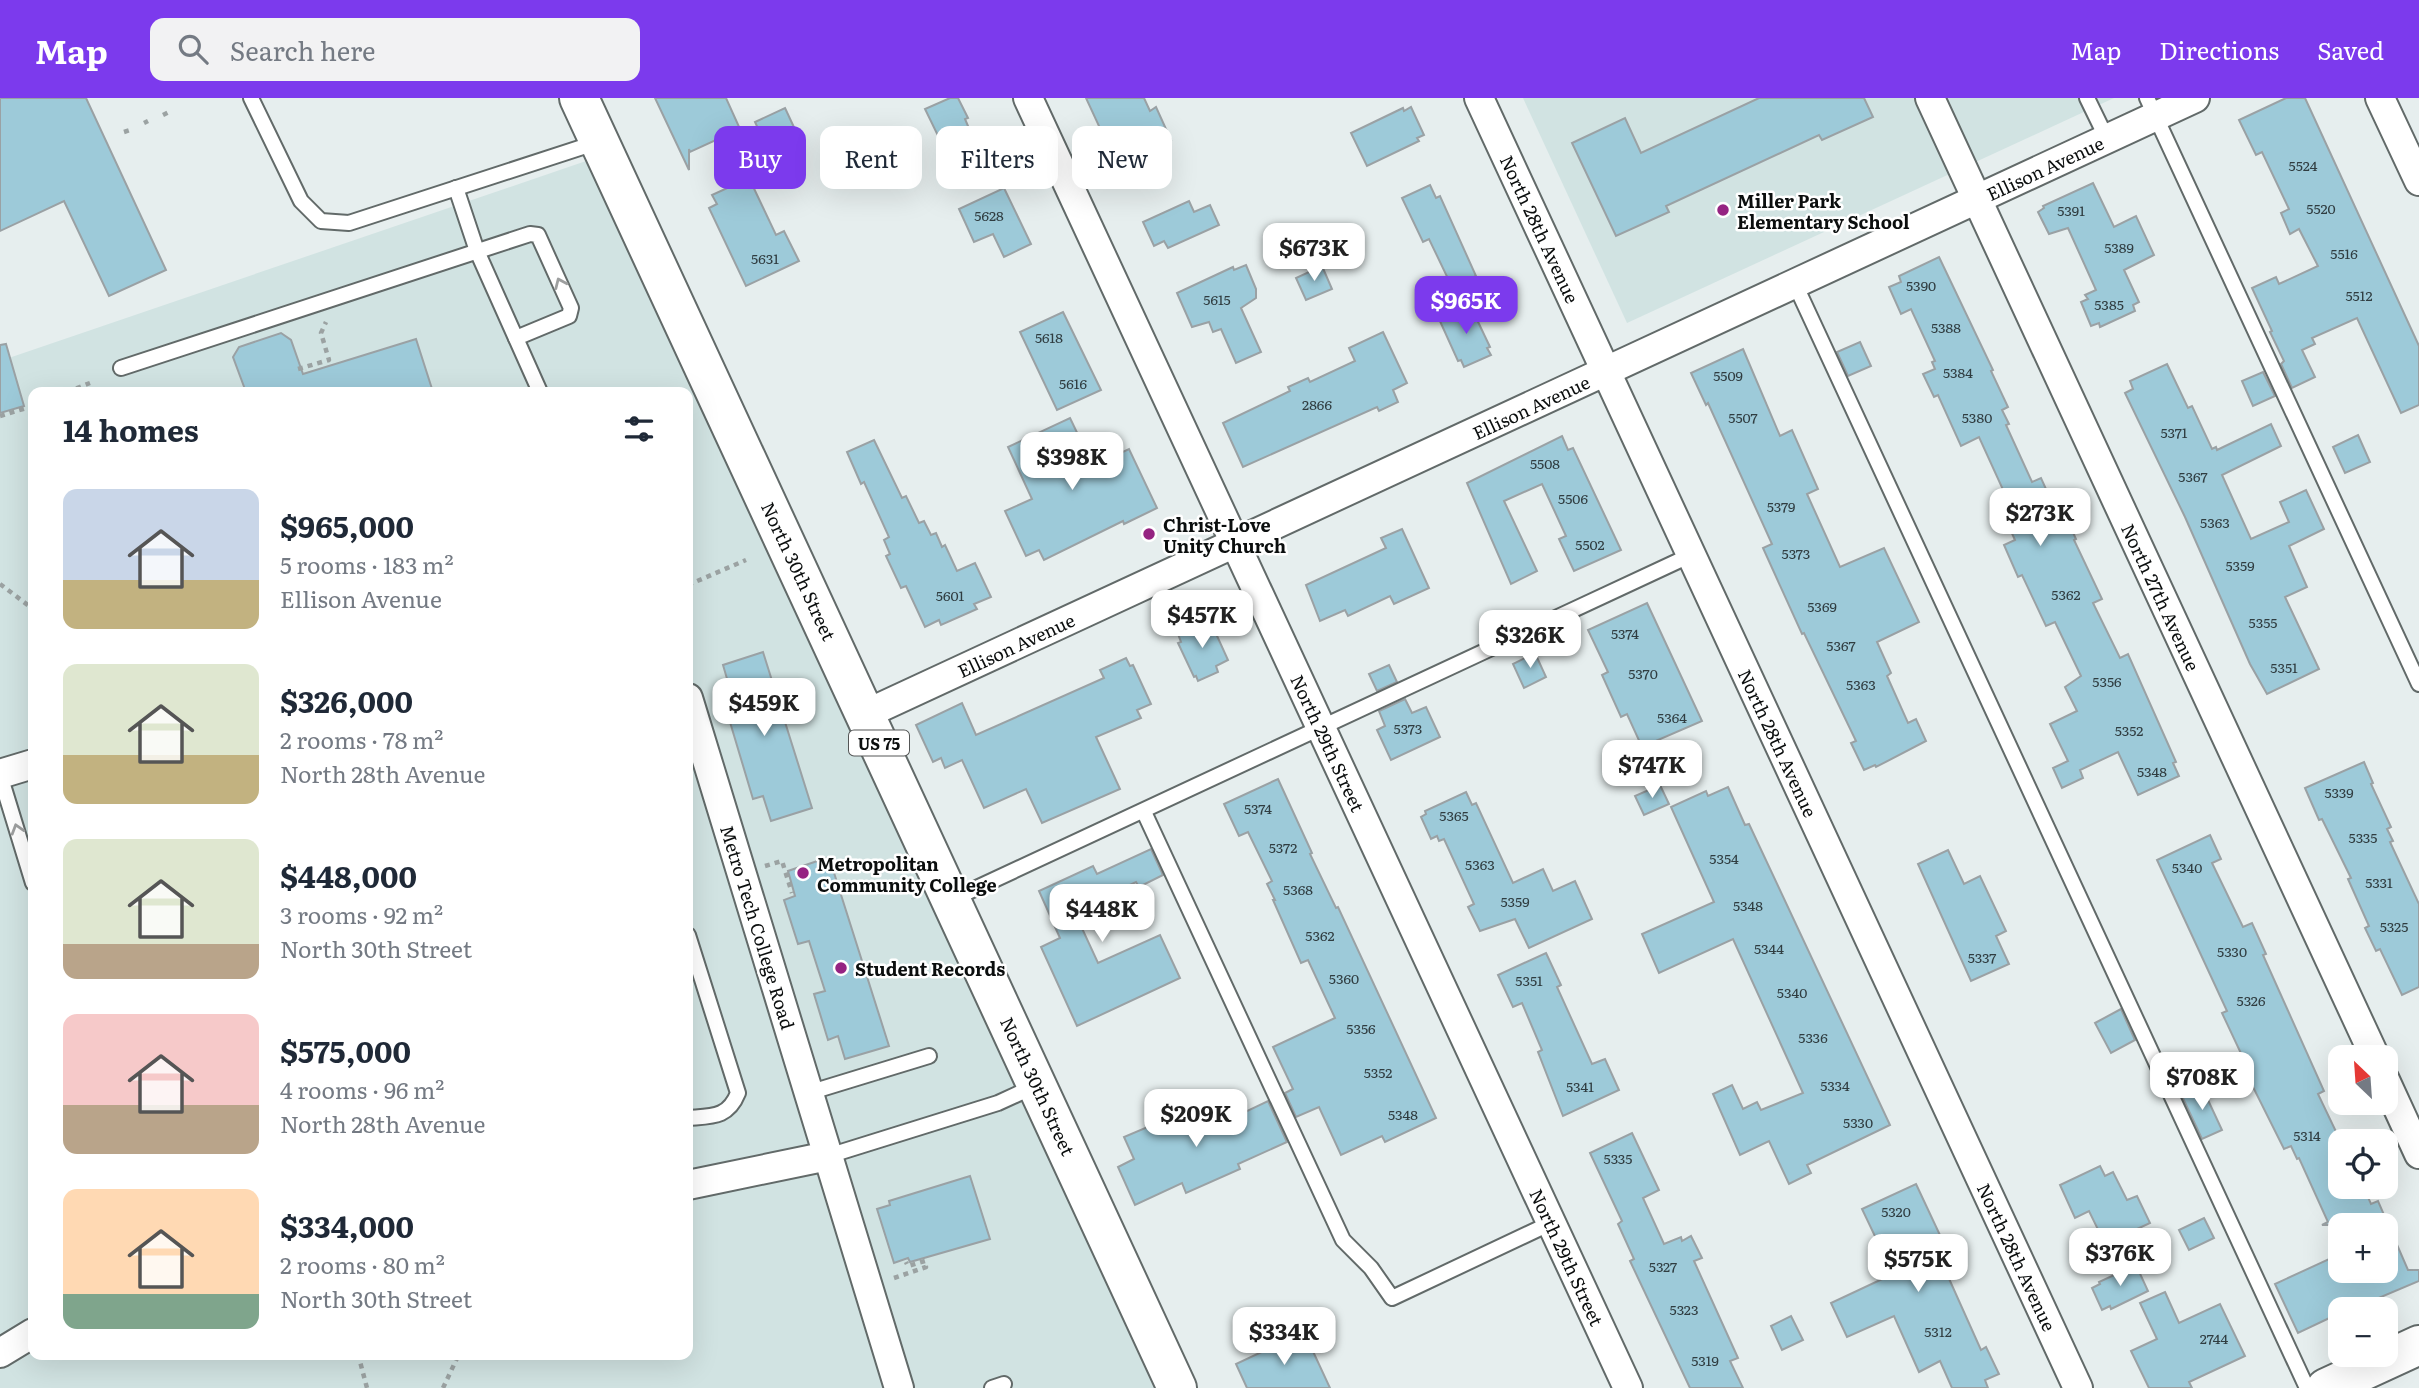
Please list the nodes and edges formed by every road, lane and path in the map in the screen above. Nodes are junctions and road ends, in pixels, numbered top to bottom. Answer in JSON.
{"nodes":[{"id":1,"x":251,"y":98,"type":"edge"},
{"id":2,"x":579,"y":98,"type":"edge"},
{"id":3,"x":1028,"y":98,"type":"edge"},
{"id":4,"x":1479,"y":98,"type":"edge"},
{"id":5,"x":1930,"y":98,"type":"edge"},
{"id":6,"x":2087,"y":98,"type":"edge"},
{"id":7,"x":2195,"y":98,"type":"edge"},
{"id":8,"x":2380,"y":98,"type":"edge"},
{"id":9,"x":2152,"y":107,"type":"edge"},
{"id":10,"x":169,"y":112,"type":"dead end"},
{"id":11,"x":163,"y":115,"type":"dead end"},
{"id":12,"x":130,"y":130,"type":"dead end"},
{"id":13,"x":124,"y":132,"type":"dead end"},
{"id":14,"x":2107,"y":139,"type":"junction"},
{"id":15,"x":599,"y":141,"type":"junction"},
{"id":16,"x":2419,"y":181,"type":"edge"},
{"id":17,"x":456,"y":188,"type":"junction"},
{"id":18,"x":1976,"y":200,"type":"junction"},
{"id":19,"x":477,"y":251,"type":"junction"},
{"id":20,"x":1795,"y":284,"type":"junction"},
{"id":21,"x":516,"y":338,"type":"junction"},
{"id":22,"x":322,"y":340,"type":"dead end"},
{"id":23,"x":121,"y":368,"type":"dead end"},
{"id":24,"x":298,"y":369,"type":"dead end"},
{"id":25,"x":1606,"y":372,"type":"junction"},
{"id":26,"x":90,"y":383,"type":"dead end"},
{"id":27,"x":80,"y":387,"type":"edge"},
{"id":28,"x":538,"y":387,"type":"edge"},
{"id":29,"x":28,"y":408,"type":"edge"},
{"id":30,"x":0,"y":416,"type":"edge"},
{"id":31,"x":1235,"y":544,"type":"junction"},
{"id":32,"x":1691,"y":555,"type":"junction"},
{"id":33,"x":746,"y":560,"type":"dead end"},
{"id":34,"x":0,"y":583,"type":"edge"},
{"id":35,"x":693,"y":583,"type":"edge"},
{"id":36,"x":28,"y":605,"type":"edge"},
{"id":37,"x":2419,"y":684,"type":"edge"},
{"id":38,"x":866,"y":715,"type":"junction"},
{"id":39,"x":693,"y":719,"type":"edge"},
{"id":40,"x":1320,"y":727,"type":"junction"},
{"id":41,"x":28,"y":766,"type":"edge"},
{"id":42,"x":0,"y":775,"type":"edge"},
{"id":43,"x":1143,"y":811,"type":"junction"},
{"id":44,"x":28,"y":867,"type":"edge"},
{"id":45,"x":761,"y":867,"type":"dead end"},
{"id":46,"x":792,"y":892,"type":"dead end"},
{"id":47,"x":952,"y":900,"type":"junction"},
{"id":48,"x":693,"y":951,"type":"edge"},
{"id":49,"x":2369,"y":1045,"type":"edge"},
{"id":50,"x":929,"y":1056,"type":"dead end"},
{"id":51,"x":1038,"y":1085,"type":"junction"},
{"id":52,"x":808,"y":1093,"type":"junction"},
{"id":53,"x":2398,"y":1108,"type":"edge"},
{"id":54,"x":693,"y":1117,"type":"edge"},
{"id":55,"x":2419,"y":1154,"type":"edge"},
{"id":56,"x":828,"y":1156,"type":"junction"},
{"id":57,"x":693,"y":1184,"type":"edge"},
{"id":58,"x":1551,"y":1223,"type":"junction"},
{"id":59,"x":906,"y":1262,"type":"dead end"},
{"id":60,"x":890,"y":1279,"type":"dead end"},
{"id":61,"x":28,"y":1336,"type":"edge"},
{"id":62,"x":2419,"y":1345,"type":"edge"},
{"id":63,"x":0,"y":1353,"type":"edge"},
{"id":64,"x":360,"y":1360,"type":"edge"},
{"id":65,"x":455,"y":1360,"type":"edge"},
{"id":66,"x":367,"y":1388,"type":"edge"},
{"id":67,"x":443,"y":1388,"type":"edge"},
{"id":68,"x":899,"y":1388,"type":"edge"},
{"id":69,"x":1177,"y":1388,"type":"edge"},
{"id":70,"x":1628,"y":1388,"type":"edge"},
{"id":71,"x":2078,"y":1388,"type":"edge"},
{"id":72,"x":2307,"y":1388,"type":"edge"},
{"id":73,"x":2326,"y":1388,"type":"edge"}],
"edges":[{"from":1,"to":17,"type":"lane"},
{"from":2,"to":15,"type":"main road","name":"North 30th Street","number":"US 75"},
{"from":3,"to":31,"type":"street","name":"North 29th Street"},
{"from":4,"to":25,"type":"street","name":"North 28th Avenue"},
{"from":5,"to":18,"type":"street","name":"North 27th Avenue"},
{"from":6,"to":14,"type":"lane"},
{"from":7,"to":9,"type":"street","name":"Ellison Avenue"},
{"from":8,"to":16,"type":"street"},
{"from":9,"to":14,"type":"street","name":"Ellison Avenue"},
{"from":9,"to":37,"type":"lane"},
{"from":10,"to":11,"type":"path"},
{"from":12,"to":13,"type":"path"},
{"from":14,"to":18,"type":"street","name":"Ellison Avenue"},
{"from":15,"to":17,"type":"lane"},
{"from":15,"to":38,"type":"main road","name":"North 30th Street","number":"US 75"},
{"from":17,"to":19,"type":"lane"},
{"from":18,"to":20,"type":"street","name":"Ellison Avenue"},
{"from":18,"to":49,"type":"street","name":"North 27th Avenue"},
{"from":19,"to":21,"type":"lane"},
{"from":21,"to":19,"type":"lane","one_way":true},
{"from":19,"to":23,"type":"lane"},
{"from":20,"to":25,"type":"street","name":"Ellison Avenue"},
{"from":20,"to":72,"type":"lane"},
{"from":21,"to":28,"type":"lane"},
{"from":22,"to":24,"type":"path"},
{"from":25,"to":31,"type":"street","name":"Ellison Avenue"},
{"from":25,"to":32,"type":"street","name":"North 28th Avenue"},
{"from":26,"to":27,"type":"path"},
{"from":29,"to":30,"type":"path"},
{"from":31,"to":38,"type":"street","name":"Ellison Avenue"},
{"from":31,"to":40,"type":"street","name":"North 29th Street"},
{"from":32,"to":40,"type":"lane"},
{"from":32,"to":71,"type":"street","name":"North 28th Avenue"},
{"from":33,"to":35,"type":"path"},
{"from":34,"to":36,"type":"path"},
{"from":38,"to":47,"type":"main road","name":"North 30th Street","number":"US 75"},
{"from":39,"to":52,"type":"street","name":"Metro Tech College Road"},
{"from":40,"to":43,"type":"lane"},
{"from":40,"to":58,"type":"street","name":"North 29th Street"},
{"from":41,"to":42,"type":"street"},
{"from":44,"to":42,"type":"lane","one_way":true},
{"from":43,"to":47,"type":"lane"},
{"from":43,"to":58,"type":"lane"},
{"from":45,"to":46,"type":"path"},
{"from":47,"to":51,"type":"main road","name":"North 30th Street","number":"US 75"},
{"from":48,"to":54,"type":"lane"},
{"from":50,"to":52,"type":"lane"},
{"from":51,"to":56,"type":"lane"},
{"from":51,"to":69,"type":"main road","name":"North 30th Street","number":"US 75"},
{"from":52,"to":56,"type":"street","name":"Metro Tech College Road"},
{"from":53,"to":55,"type":"street"},
{"from":56,"to":57,"type":"street"},
{"from":56,"to":68,"type":"street","name":"Metro Tech College Road"},
{"from":58,"to":70,"type":"street","name":"North 29th Street"},
{"from":59,"to":60,"type":"path"},
{"from":61,"to":63,"type":"street"},
{"from":62,"to":73,"type":"main road"},
{"from":64,"to":66,"type":"path"},
{"from":65,"to":67,"type":"path"}]}
